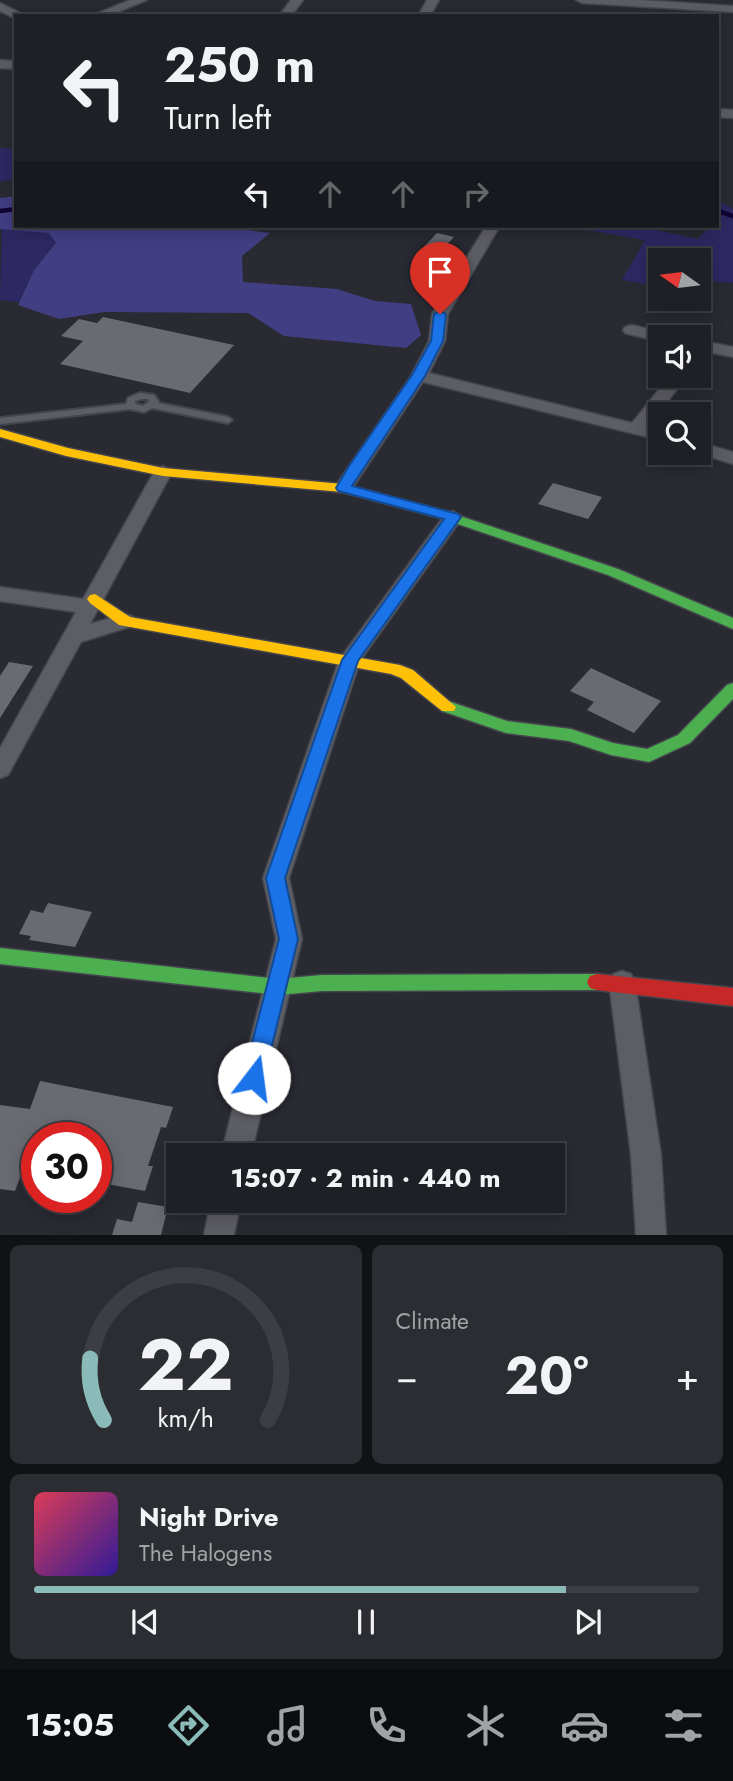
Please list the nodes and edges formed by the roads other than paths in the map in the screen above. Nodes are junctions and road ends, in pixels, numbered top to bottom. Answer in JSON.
{"nodes":[{"id":1,"x":141,"y":0,"type":"edge"},
{"id":2,"x":582,"y":0,"type":"edge"},
{"id":3,"x":660,"y":2,"type":"edge"},
{"id":4,"x":733,"y":9,"type":"edge"},
{"id":5,"x":103,"y":14,"type":"edge"},
{"id":6,"x":491,"y":229,"type":"dead end"},
{"id":7,"x":631,"y":330,"type":"dead end"},
{"id":8,"x":648,"y":334,"type":"edge"},
{"id":9,"x":711,"y":349,"type":"edge"},
{"id":10,"x":733,"y":352,"type":"edge"},
{"id":11,"x":419,"y":376,"type":"junction"},
{"id":12,"x":670,"y":388,"type":"edge"},
{"id":13,"x":228,"y":420,"type":"dead end"},
{"id":14,"x":0,"y":421,"type":"edge"},
{"id":15,"x":638,"y":428,"type":"junction"},
{"id":16,"x":648,"y":431,"type":"edge"},
{"id":17,"x":0,"y":433,"type":"edge"},
{"id":18,"x":711,"y":451,"type":"edge"},
{"id":19,"x":733,"y":458,"type":"edge"},
{"id":20,"x":163,"y":472,"type":"junction"},
{"id":21,"x":343,"y":488,"type":"junction"},
{"id":22,"x":453,"y":517,"type":"junction"},
{"id":23,"x":0,"y":594,"type":"edge"},
{"id":24,"x":92,"y":603,"type":"junction"},
{"id":25,"x":125,"y":621,"type":"junction"},
{"id":26,"x":733,"y":624,"type":"edge"},
{"id":27,"x":72,"y":637,"type":"junction"},
{"id":28,"x":350,"y":660,"type":"junction"},
{"id":29,"x":733,"y":689,"type":"edge"},
{"id":30,"x":0,"y":769,"type":"edge"},
{"id":31,"x":0,"y":956,"type":"edge"},
{"id":32,"x":622,"y":982,"type":"junction"},
{"id":33,"x":278,"y":987,"type":"junction"},
{"id":34,"x":733,"y":997,"type":"edge"},
{"id":35,"x":239,"y":1143,"type":"edge"},
{"id":36,"x":223,"y":1213,"type":"edge"},
{"id":37,"x":219,"y":1235,"type":"edge"},
{"id":38,"x":651,"y":1235,"type":"edge"}],
"edges":[{"from":1,"to":5,"type":"street"},
{"from":2,"to":3,"type":"street"},
{"from":3,"to":4,"type":"street"},
{"from":6,"to":11,"type":"street"},
{"from":7,"to":8,"type":"street"},
{"from":9,"to":10,"type":"street"},
{"from":11,"to":15,"type":"street"},
{"from":11,"to":21,"type":"street"},
{"from":12,"to":15,"type":"street"},
{"from":13,"to":14,"type":"lane"},
{"from":15,"to":16,"type":"street"},
{"from":17,"to":20,"type":"street"},
{"from":18,"to":19,"type":"street"},
{"from":20,"to":21,"type":"street"},
{"from":20,"to":24,"type":"street"},
{"from":21,"to":22,"type":"street"},
{"from":22,"to":26,"type":"street"},
{"from":22,"to":28,"type":"street"},
{"from":23,"to":24,"type":"street"},
{"from":24,"to":25,"type":"street"},
{"from":24,"to":27,"type":"street"},
{"from":25,"to":27,"type":"street"},
{"from":25,"to":28,"type":"street"},
{"from":27,"to":30,"type":"street"},
{"from":28,"to":29,"type":"street"},
{"from":28,"to":33,"type":"street"},
{"from":31,"to":33,"type":"street"},
{"from":32,"to":33,"type":"street"},
{"from":32,"to":34,"type":"street"},
{"from":32,"to":38,"type":"street"},
{"from":33,"to":35,"type":"street"},
{"from":36,"to":37,"type":"street"}]}
